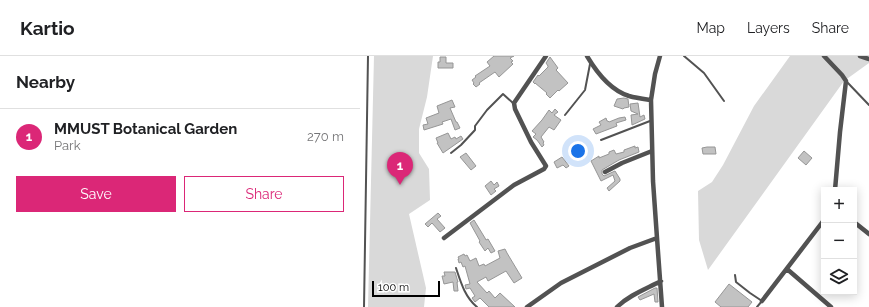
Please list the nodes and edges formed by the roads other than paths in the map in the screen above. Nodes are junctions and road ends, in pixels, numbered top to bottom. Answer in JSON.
{"nodes":[{"id":1,"x":368,"y":56,"type":"edge"},
{"id":2,"x":546,"y":56,"type":"edge"},
{"id":3,"x":587,"y":56,"type":"edge"},
{"id":4,"x":660,"y":56,"type":"edge"},
{"id":5,"x":684,"y":56,"type":"edge"},
{"id":6,"x":824,"y":56,"type":"edge"},
{"id":7,"x":860,"y":56,"type":"edge"},
{"id":8,"x":869,"y":59,"type":"edge"},
{"id":9,"x":590,"y":62,"type":"junction"},
{"id":10,"x":846,"y":81,"type":"junction"},
{"id":11,"x":651,"y":100,"type":"junction"},
{"id":12,"x":724,"y":102,"type":"dead end"},
{"id":13,"x":514,"y":103,"type":"junction"},
{"id":14,"x":869,"y":105,"type":"edge"},
{"id":15,"x":565,"y":115,"type":"dead end"},
{"id":16,"x":651,"y":120,"type":"junction"},
{"id":17,"x":601,"y":140,"type":"dead end"},
{"id":18,"x":652,"y":151,"type":"junction"},
{"id":19,"x":451,"y":153,"type":"dead end"},
{"id":20,"x":605,"y":172,"type":"dead end"},
{"id":21,"x":835,"y":187,"type":"edge"},
{"id":22,"x":822,"y":223,"type":"edge"},
{"id":23,"x":855,"y":223,"type":"edge"},
{"id":24,"x":869,"y":234,"type":"edge"},
{"id":25,"x":444,"y":238,"type":"dead end"},
{"id":26,"x":657,"y":238,"type":"junction"},
{"id":27,"x":456,"y":268,"type":"dead end"},
{"id":28,"x":786,"y":269,"type":"junction"},
{"id":29,"x":735,"y":275,"type":"dead end"},
{"id":30,"x":660,"y":281,"type":"junction"},
{"id":31,"x":762,"y":301,"type":"junction"},
{"id":32,"x":364,"y":307,"type":"edge"},
{"id":33,"x":477,"y":307,"type":"edge"},
{"id":34,"x":527,"y":307,"type":"edge"},
{"id":35,"x":617,"y":307,"type":"edge"},
{"id":36,"x":662,"y":307,"type":"edge"},
{"id":37,"x":758,"y":307,"type":"edge"},
{"id":38,"x":831,"y":307,"type":"edge"}],
"edges":[{"from":1,"to":32,"type":"lane"},
{"from":2,"to":13,"type":"street"},
{"from":3,"to":9,"type":"street"},
{"from":4,"to":11,"type":"street"},
{"from":5,"to":12,"type":"lane"},
{"from":6,"to":10,"type":"street"},
{"from":7,"to":8,"type":"street"},
{"from":9,"to":11,"type":"street"},
{"from":9,"to":15,"type":"lane"},
{"from":10,"to":14,"type":"lane"},
{"from":10,"to":21,"type":"street"},
{"from":11,"to":16,"type":"street"},
{"from":13,"to":19,"type":"lane"},
{"from":13,"to":25,"type":"street"},
{"from":16,"to":17,"type":"lane"},
{"from":16,"to":18,"type":"street"},
{"from":18,"to":20,"type":"street"},
{"from":18,"to":26,"type":"street"},
{"from":22,"to":28,"type":"street"},
{"from":23,"to":24,"type":"street"},
{"from":26,"to":30,"type":"street"},
{"from":26,"to":34,"type":"street"},
{"from":27,"to":33,"type":"lane"},
{"from":28,"to":31,"type":"street"},
{"from":28,"to":38,"type":"street"},
{"from":29,"to":31,"type":"lane"},
{"from":30,"to":35,"type":"street"},
{"from":30,"to":36,"type":"street"},
{"from":31,"to":37,"type":"lane"}]}
